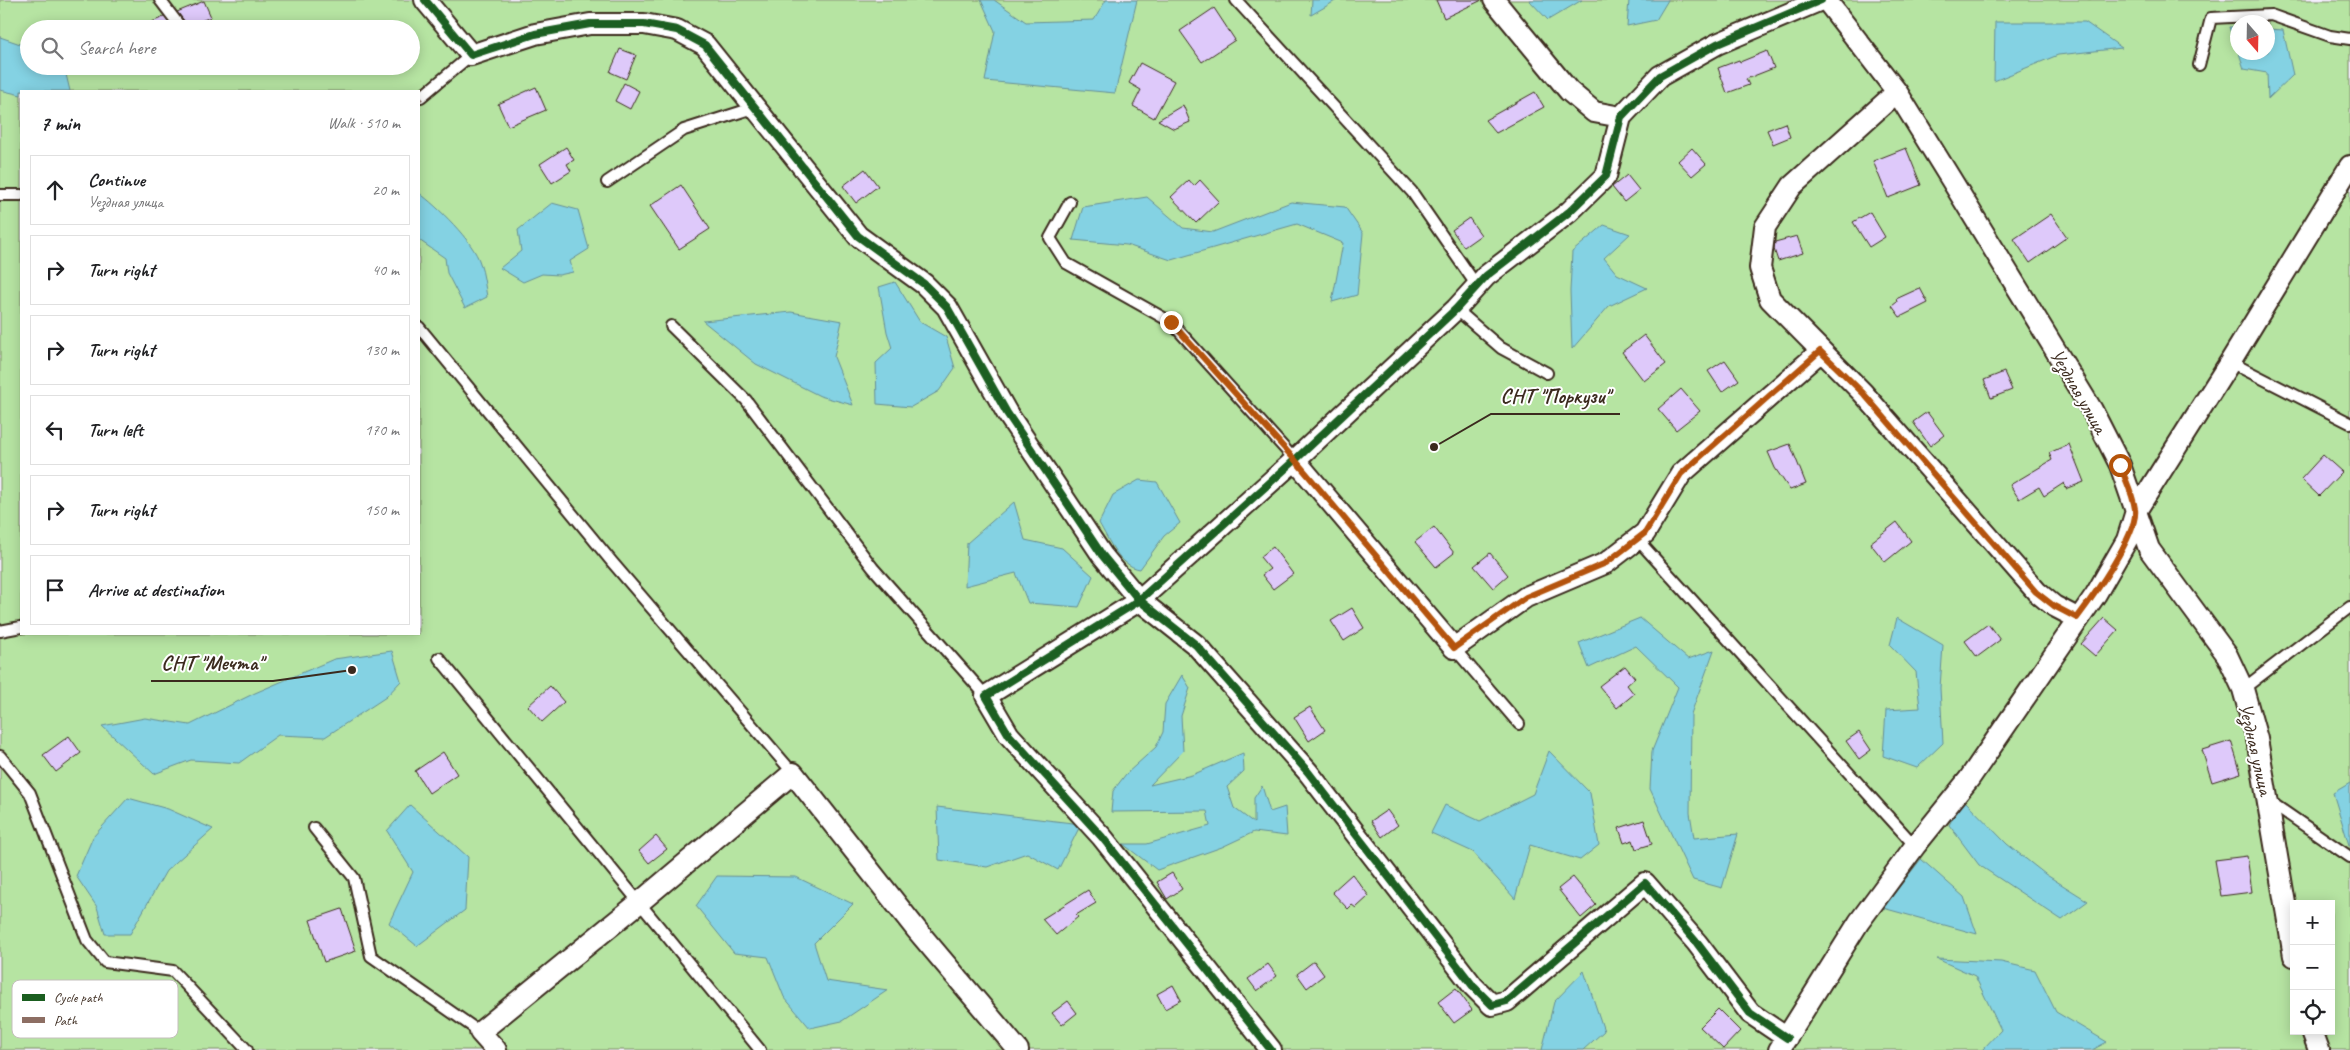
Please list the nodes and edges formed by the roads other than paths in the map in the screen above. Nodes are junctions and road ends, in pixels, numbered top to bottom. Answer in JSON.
{"nodes":[{"id":1,"x":160,"y":0,"type":"edge"},
{"id":2,"x":425,"y":0,"type":"edge"},
{"id":3,"x":1236,"y":0,"type":"edge"},
{"id":4,"x":1494,"y":0,"type":"edge"},
{"id":5,"x":1821,"y":0,"type":"edge"},
{"id":6,"x":1826,"y":0,"type":"edge"},
{"id":7,"x":175,"y":20,"type":"edge"},
{"id":8,"x":2350,"y":40,"type":"edge"},
{"id":9,"x":471,"y":55,"type":"junction"},
{"id":10,"x":2199,"y":65,"type":"dead end"},
{"id":11,"x":1897,"y":92,"type":"junction"},
{"id":12,"x":422,"y":97,"type":"dead end"},
{"id":13,"x":753,"y":108,"type":"junction"},
{"id":14,"x":1621,"y":118,"type":"junction"},
{"id":15,"x":2350,"y":166,"type":"edge"},
{"id":16,"x":606,"y":182,"type":"dead end"},
{"id":17,"x":20,"y":195,"type":"edge"},
{"id":18,"x":0,"y":196,"type":"edge"},
{"id":19,"x":1070,"y":202,"type":"dead end"},
{"id":20,"x":1477,"y":286,"type":"junction"},
{"id":21,"x":1456,"y":309,"type":"junction"},
{"id":22,"x":671,"y":326,"type":"dead end"},
{"id":23,"x":420,"y":328,"type":"edge"},
{"id":24,"x":1820,"y":351,"type":"junction"},
{"id":25,"x":2230,"y":362,"type":"junction"},
{"id":26,"x":1547,"y":373,"type":"dead end"},
{"id":27,"x":2350,"y":423,"type":"edge"},
{"id":28,"x":1295,"y":460,"type":"junction"},
{"id":29,"x":2136,"y":511,"type":"junction"},
{"id":30,"x":1637,"y":539,"type":"junction"},
{"id":31,"x":1139,"y":600,"type":"junction"},
{"id":32,"x":2350,"y":607,"type":"edge"},
{"id":33,"x":2077,"y":618,"type":"junction"},
{"id":34,"x":20,"y":627,"type":"edge"},
{"id":35,"x":0,"y":631,"type":"edge"},
{"id":36,"x":1454,"y":648,"type":"junction"},
{"id":37,"x":439,"y":658,"type":"dead end"},
{"id":38,"x":2242,"y":689,"type":"junction"},
{"id":39,"x":986,"y":696,"type":"junction"},
{"id":40,"x":1519,"y":724,"type":"dead end"},
{"id":41,"x":0,"y":756,"type":"edge"},
{"id":42,"x":792,"y":773,"type":"junction"},
{"id":43,"x":2268,"y":800,"type":"junction"},
{"id":44,"x":314,"y":828,"type":"dead end"},
{"id":45,"x":1915,"y":846,"type":"junction"},
{"id":46,"x":2350,"y":857,"type":"edge"},
{"id":47,"x":640,"y":902,"type":"junction"},
{"id":48,"x":2292,"y":945,"type":"edge"},
{"id":49,"x":480,"y":1032,"type":"junction"},
{"id":50,"x":2313,"y":1035,"type":"edge"},
{"id":51,"x":1783,"y":1044,"type":"edge"},
{"id":52,"x":247,"y":1050,"type":"edge"},
{"id":53,"x":496,"y":1050,"type":"edge"},
{"id":54,"x":760,"y":1050,"type":"edge"},
{"id":55,"x":1018,"y":1050,"type":"edge"},
{"id":56,"x":1271,"y":1050,"type":"edge"},
{"id":57,"x":2319,"y":1050,"type":"edge"}],
"edges":[{"from":1,"to":7,"type":"lane"},
{"from":2,"to":9,"type":"street"},
{"from":3,"to":20,"type":"lane"},
{"from":4,"to":14,"type":"street"},
{"from":5,"to":14,"type":"street"},
{"from":6,"to":11,"type":"street","name":"Уездная улица"},
{"from":8,"to":10,"type":"lane"},
{"from":9,"to":12,"type":"lane"},
{"from":9,"to":13,"type":"street"},
{"from":11,"to":24,"type":"street"},
{"from":11,"to":29,"type":"street","name":"Уездная улица"},
{"from":13,"to":16,"type":"lane"},
{"from":13,"to":31,"type":"street"},
{"from":14,"to":20,"type":"street"},
{"from":15,"to":25,"type":"street"},
{"from":17,"to":18,"type":"lane"},
{"from":19,"to":28,"type":"lane"},
{"from":20,"to":21,"type":"street"},
{"from":21,"to":26,"type":"lane"},
{"from":21,"to":28,"type":"street"},
{"from":22,"to":39,"type":"lane"},
{"from":23,"to":42,"type":"lane"},
{"from":24,"to":30,"type":"street"},
{"from":24,"to":33,"type":"street"},
{"from":25,"to":27,"type":"lane"},
{"from":25,"to":29,"type":"street"},
{"from":28,"to":31,"type":"street"},
{"from":28,"to":36,"type":"street"},
{"from":29,"to":33,"type":"street"},
{"from":29,"to":38,"type":"street","name":"Уездная улица"},
{"from":30,"to":36,"type":"street"},
{"from":30,"to":45,"type":"lane"},
{"from":31,"to":39,"type":"street"},
{"from":31,"to":51,"type":"street"},
{"from":32,"to":38,"type":"lane"},
{"from":33,"to":45,"type":"street"},
{"from":34,"to":35,"type":"lane"},
{"from":36,"to":40,"type":"lane"},
{"from":37,"to":47,"type":"lane"},
{"from":38,"to":43,"type":"street","name":"Уездная улица"},
{"from":39,"to":56,"type":"street"},
{"from":41,"to":52,"type":"lane"},
{"from":42,"to":47,"type":"street"},
{"from":42,"to":55,"type":"street"},
{"from":43,"to":46,"type":"lane"},
{"from":43,"to":48,"type":"street","name":"Уездная улица"},
{"from":44,"to":49,"type":"lane"},
{"from":45,"to":51,"type":"street"},
{"from":47,"to":49,"type":"street"},
{"from":47,"to":54,"type":"lane"},
{"from":49,"to":53,"type":"street"},
{"from":50,"to":57,"type":"street"}]}
